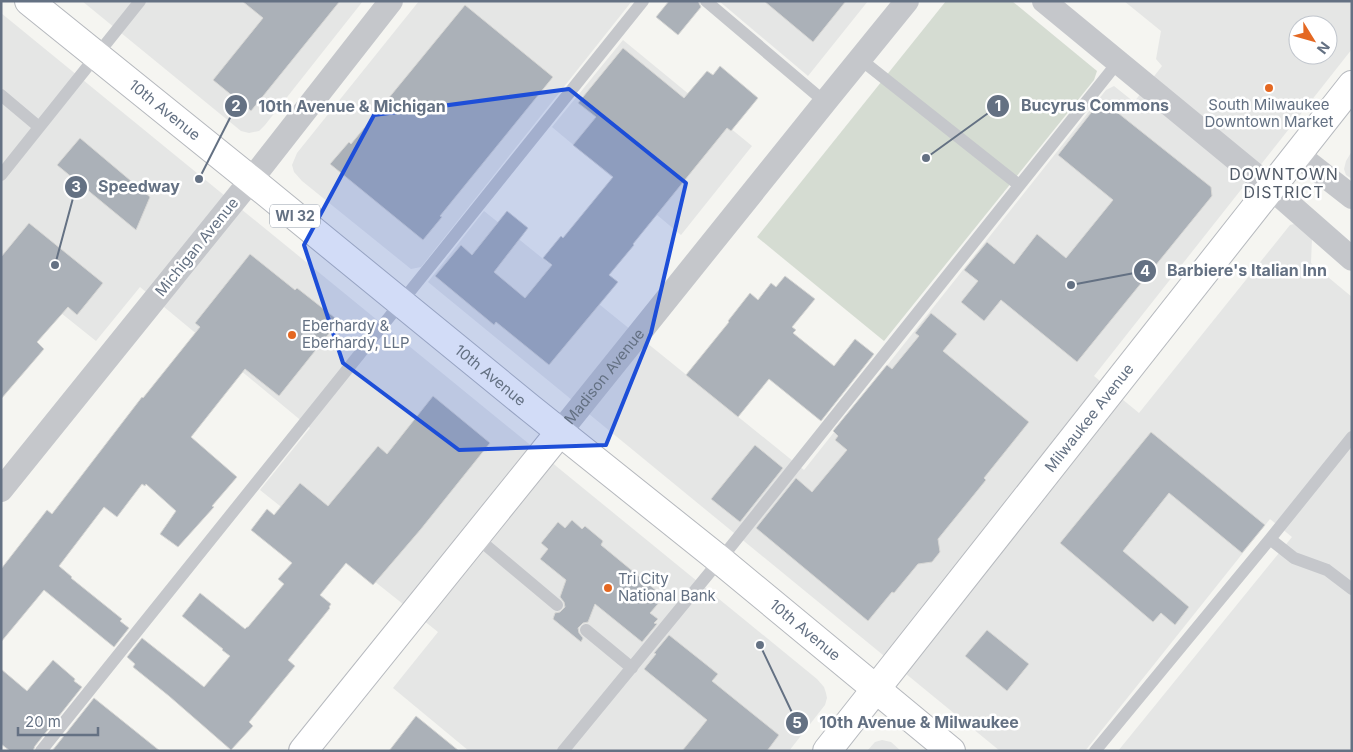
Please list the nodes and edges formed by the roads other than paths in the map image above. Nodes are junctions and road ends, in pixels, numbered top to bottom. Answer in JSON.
{"nodes":[{"id":1,"x":29,"y":1,"type":"edge"},
{"id":2,"x":140,"y":1,"type":"edge"},
{"id":3,"x":391,"y":1,"type":"edge"},
{"id":4,"x":642,"y":1,"type":"edge"},
{"id":5,"x":706,"y":1,"type":"edge"},
{"id":6,"x":907,"y":1,"type":"edge"},
{"id":7,"x":1044,"y":1,"type":"edge"},
{"id":8,"x":96,"y":56,"type":"junction"},
{"id":9,"x":860,"y":59,"type":"junction"},
{"id":10,"x":1118,"y":62,"type":"junction"},
{"id":11,"x":1352,"y":85,"type":"edge"},
{"id":12,"x":1,"y":95,"type":"edge"},
{"id":13,"x":825,"y":102,"type":"junction"},
{"id":14,"x":39,"y":127,"type":"junction"},
{"id":15,"x":1298,"y":154,"type":"junction"},
{"id":16,"x":1,"y":175,"type":"edge"},
{"id":17,"x":251,"y":180,"type":"junction"},
{"id":18,"x":1019,"y":186,"type":"junction"},
{"id":19,"x":1271,"y":188,"type":"junction"},
{"id":20,"x":1352,"y":197,"type":"edge"},
{"id":21,"x":1352,"y":259,"type":"edge"},
{"id":22,"x":401,"y":302,"type":"junction"},
{"id":23,"x":560,"y":432,"type":"junction"},
{"id":24,"x":1352,"y":437,"type":"edge"},
{"id":25,"x":1,"y":490,"type":"edge"},
{"id":26,"x":476,"y":537,"type":"junction"},
{"id":27,"x":1270,"y":539,"type":"junction"},
{"id":28,"x":720,"y":560,"type":"junction"},
{"id":29,"x":1352,"y":589,"type":"edge"},
{"id":30,"x":557,"y":605,"type":"dead end"},
{"id":31,"x":586,"y":630,"type":"dead end"},
{"id":32,"x":632,"y":668,"type":"junction"},
{"id":33,"x":876,"y":689,"type":"junction"},
{"id":34,"x":41,"y":751,"type":"edge"},
{"id":35,"x":303,"y":751,"type":"edge"},
{"id":36,"x":563,"y":751,"type":"edge"},
{"id":37,"x":827,"y":751,"type":"edge"},
{"id":38,"x":951,"y":751,"type":"edge"},
{"id":39,"x":1095,"y":751,"type":"edge"}],
"edges":[{"from":1,"to":8,"type":"street","name":"10th Avenue","number":"WI 32"},
{"from":2,"to":8,"type":"lane"},
{"from":3,"to":17,"type":"street","name":"Michigan Avenue"},
{"from":4,"to":22,"type":"lane"},
{"from":5,"to":13,"type":"lane"},
{"from":6,"to":9,"type":"street","name":"Madison Avenue"},
{"from":7,"to":10,"type":"street"},
{"from":8,"to":14,"type":"lane"},
{"from":8,"to":17,"type":"street","name":"10th Avenue","number":"WI 32"},
{"from":9,"to":13,"type":"street","name":"Madison Avenue"},
{"from":9,"to":18,"type":"lane"},
{"from":10,"to":18,"type":"lane"},
{"from":10,"to":19,"type":"street"},
{"from":11,"to":15,"type":"street","name":"Milwaukee Avenue"},
{"from":12,"to":14,"type":"lane"},
{"from":13,"to":23,"type":"street","name":"Madison Avenue"},
{"from":14,"to":16,"type":"lane"},
{"from":15,"to":19,"type":"street","name":"Milwaukee Avenue"},
{"from":15,"to":20,"type":"street"},
{"from":17,"to":22,"type":"street","name":"10th Avenue","number":"WI 32"},
{"from":17,"to":25,"type":"street","name":"Michigan Avenue"},
{"from":18,"to":28,"type":"lane"},
{"from":19,"to":21,"type":"street"},
{"from":19,"to":33,"type":"street","name":"Milwaukee Avenue"},
{"from":22,"to":23,"type":"street","name":"10th Avenue","number":"WI 32"},
{"from":22,"to":34,"type":"lane"},
{"from":23,"to":26,"type":"street","name":"Madison Avenue"},
{"from":23,"to":28,"type":"street","name":"10th Avenue","number":"WI 32"},
{"from":24,"to":27,"type":"lane"},
{"from":26,"to":30,"type":"lane"},
{"from":26,"to":35,"type":"street","name":"Madison Avenue"},
{"from":27,"to":29,"type":"lane"},
{"from":27,"to":39,"type":"lane"},
{"from":28,"to":32,"type":"lane"},
{"from":28,"to":33,"type":"street","name":"10th Avenue","number":"WI 32"},
{"from":31,"to":32,"type":"lane"},
{"from":32,"to":36,"type":"lane"},
{"from":33,"to":37,"type":"street","name":"Milwaukee Avenue"},
{"from":33,"to":38,"type":"street","name":"10th Avenue","number":"WI 32"}]}
